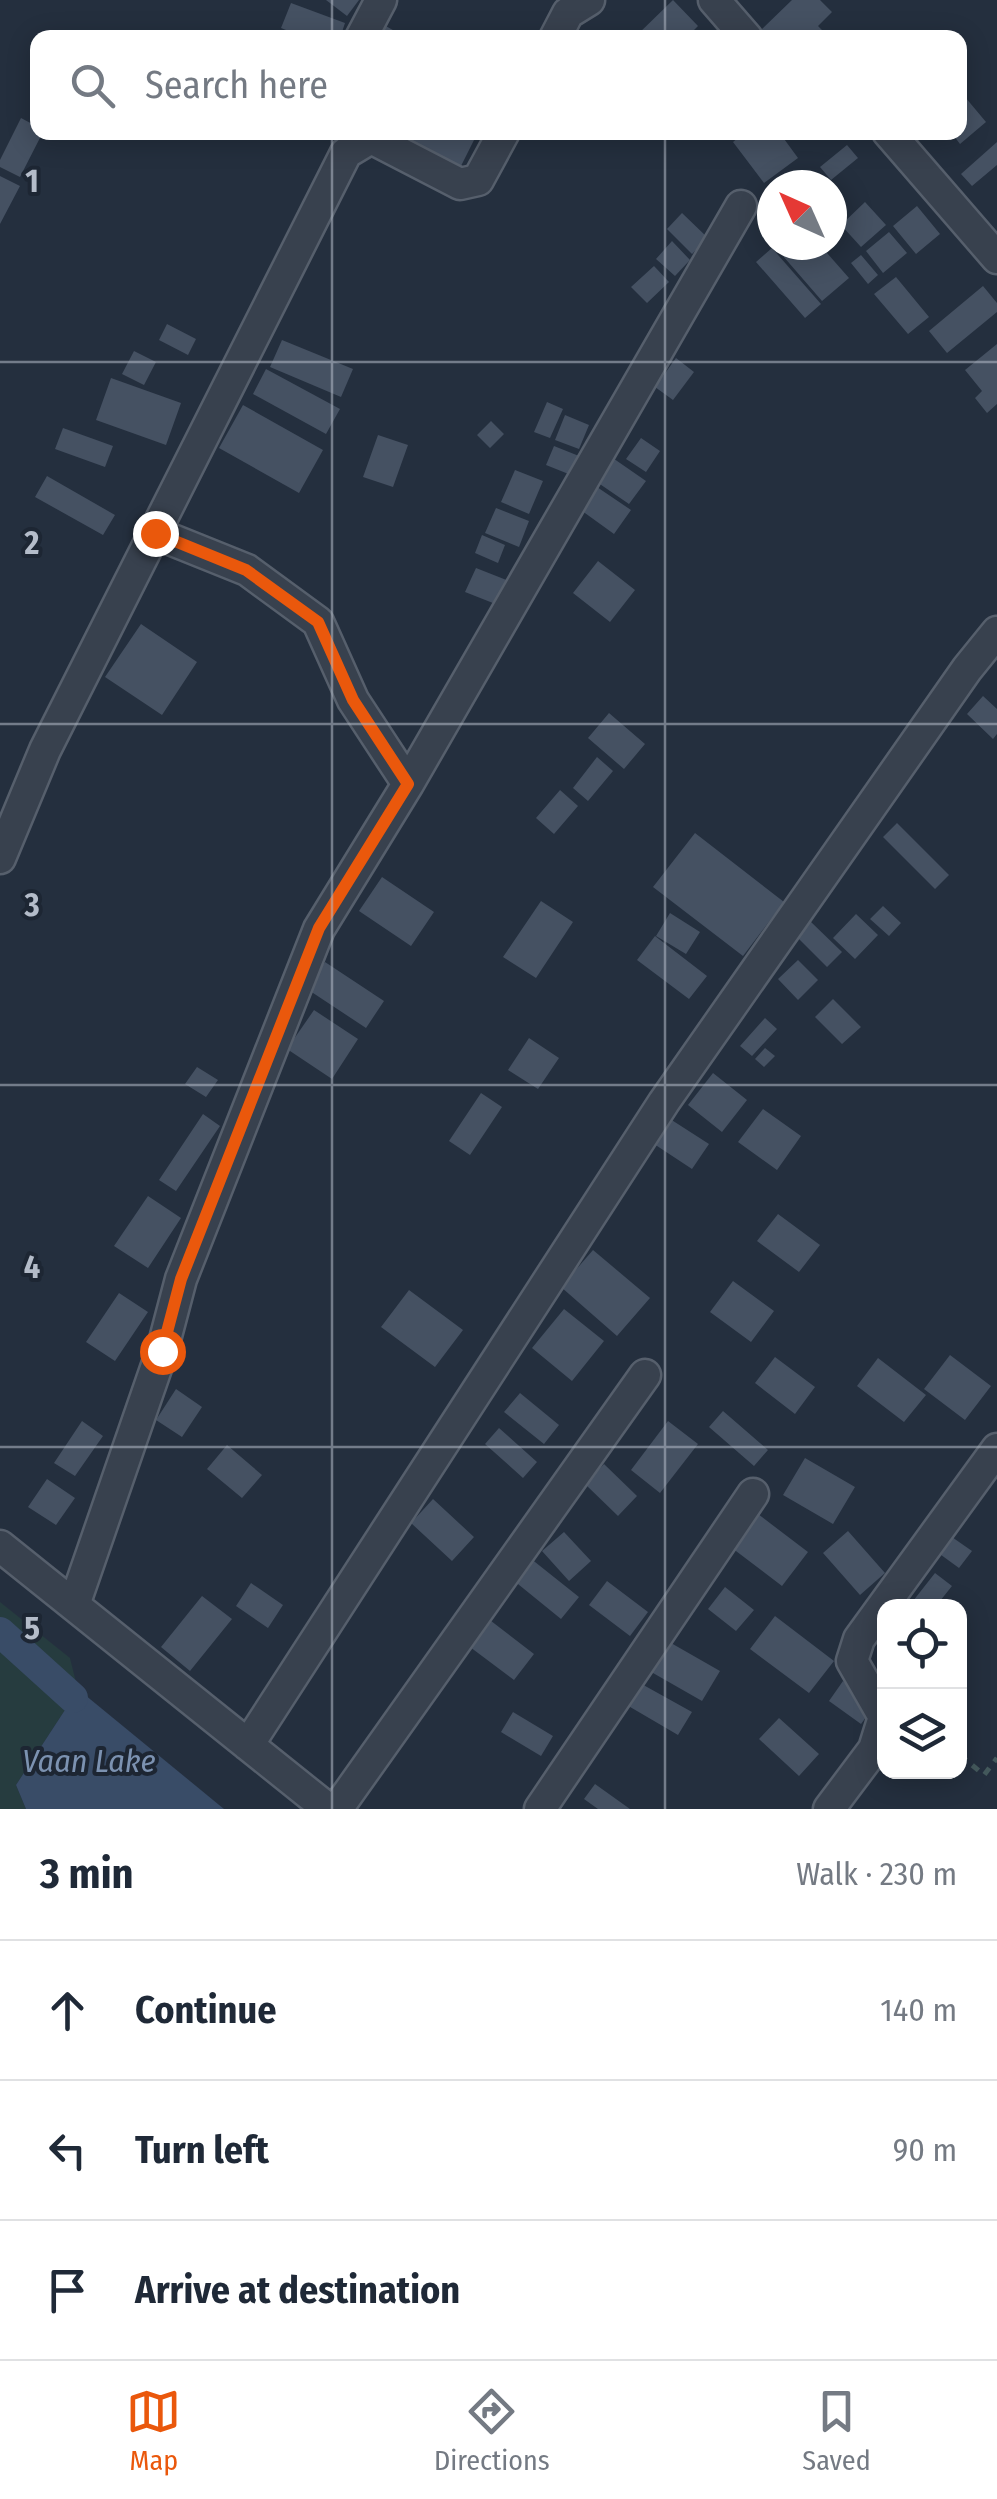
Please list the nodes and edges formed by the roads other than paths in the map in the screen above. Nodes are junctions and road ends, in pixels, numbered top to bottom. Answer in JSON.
{"nodes":[{"id":1,"x":381,"y":0,"type":"edge"},
{"id":2,"x":588,"y":0,"type":"edge"},
{"id":3,"x":714,"y":0,"type":"edge"},
{"id":4,"x":365,"y":30,"type":"edge"},
{"id":5,"x":559,"y":30,"type":"edge"},
{"id":6,"x":740,"y":30,"type":"edge"},
{"id":7,"x":375,"y":140,"type":"edge"},
{"id":8,"x":500,"y":140,"type":"edge"},
{"id":9,"x":895,"y":140,"type":"edge"},
{"id":10,"x":346,"y":143,"type":"edge"},
{"id":11,"x":741,"y":206,"type":"dead end"},
{"id":12,"x":997,"y":258,"type":"edge"},
{"id":13,"x":155,"y":533,"type":"junction"},
{"id":14,"x":997,"y":632,"type":"edge"},
{"id":15,"x":408,"y":784,"type":"junction"},
{"id":16,"x":0,"y":858,"type":"edge"},
{"id":17,"x":645,"y":1375,"type":"dead end"},
{"id":18,"x":997,"y":1449,"type":"edge"},
{"id":19,"x":754,"y":1494,"type":"dead end"},
{"id":20,"x":0,"y":1546,"type":"edge"},
{"id":21,"x":74,"y":1606,"type":"junction"},
{"id":22,"x":248,"y":1745,"type":"junction"},
{"id":23,"x":328,"y":1809,"type":"edge"},
{"id":24,"x":337,"y":1809,"type":"edge"},
{"id":25,"x":540,"y":1809,"type":"edge"},
{"id":26,"x":829,"y":1809,"type":"edge"}],
"edges":[{"from":1,"to":4,"type":"street"},
{"from":2,"to":5,"type":"street"},
{"from":3,"to":6,"type":"street"},
{"from":7,"to":8,"type":"street"},
{"from":9,"to":12,"type":"street"},
{"from":10,"to":13,"type":"street"},
{"from":11,"to":15,"type":"street"},
{"from":13,"to":15,"type":"street"},
{"from":13,"to":16,"type":"street"},
{"from":14,"to":22,"type":"street"},
{"from":15,"to":21,"type":"street"},
{"from":17,"to":24,"type":"street"},
{"from":18,"to":26,"type":"street"},
{"from":19,"to":25,"type":"street"},
{"from":20,"to":21,"type":"street"},
{"from":21,"to":22,"type":"street"},
{"from":22,"to":23,"type":"street"}]}
